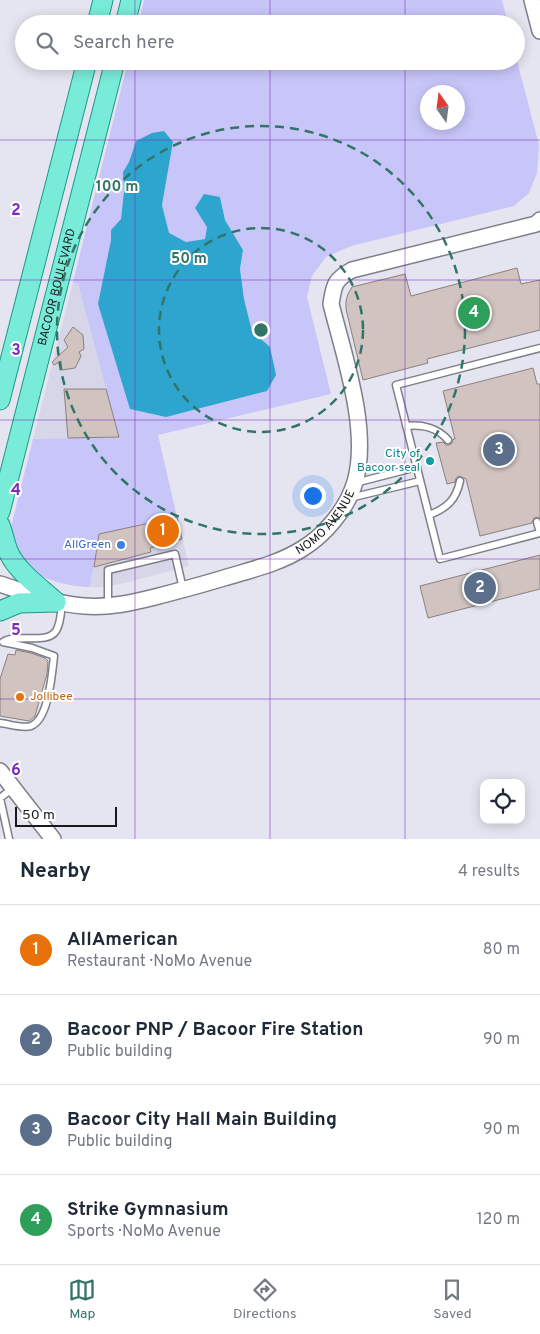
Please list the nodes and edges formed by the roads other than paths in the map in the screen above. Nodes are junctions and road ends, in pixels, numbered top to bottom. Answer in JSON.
{"nodes":[{"id":1,"x":103,"y":0,"type":"edge"},
{"id":2,"x":131,"y":0,"type":"edge"},
{"id":3,"x":532,"y":0,"type":"edge"},
{"id":4,"x":99,"y":15,"type":"edge"},
{"id":5,"x":127,"y":15,"type":"edge"},
{"id":6,"x":540,"y":31,"type":"edge"},
{"id":7,"x":86,"y":70,"type":"edge"},
{"id":8,"x":113,"y":70,"type":"edge"},
{"id":9,"x":540,"y":220,"type":"edge"},
{"id":10,"x":540,"y":348,"type":"edge"},
{"id":11,"x":0,"y":400,"type":"edge"},
{"id":12,"x":406,"y":426,"type":"junction"},
{"id":13,"x":448,"y":440,"type":"dead end"},
{"id":14,"x":416,"y":467,"type":"junction"},
{"id":15,"x":420,"y":481,"type":"junction"},
{"id":16,"x":460,"y":481,"type":"dead end"},
{"id":17,"x":355,"y":483,"type":"junction"},
{"id":18,"x":348,"y":498,"type":"junction"},
{"id":19,"x":0,"y":512,"type":"edge"},
{"id":20,"x":429,"y":515,"type":"junction"},
{"id":21,"x":537,"y":522,"type":"dead end"},
{"id":22,"x":0,"y":525,"type":"edge"},
{"id":23,"x":540,"y":533,"type":"edge"},
{"id":24,"x":0,"y":584,"type":"edge"},
{"id":25,"x":184,"y":590,"type":"junction"},
{"id":26,"x":59,"y":603,"type":"junction"},
{"id":27,"x":108,"y":606,"type":"junction"},
{"id":28,"x":0,"y":611,"type":"edge"},
{"id":29,"x":1,"y":643,"type":"edge"},
{"id":30,"x":0,"y":723,"type":"edge"},
{"id":31,"x":0,"y":770,"type":"edge"},
{"id":32,"x":13,"y":788,"type":"junction"},
{"id":33,"x":9,"y":839,"type":"edge"},
{"id":34,"x":54,"y":839,"type":"edge"}],
"edges":[{"from":1,"to":4,"type":"main road"},
{"from":2,"to":5,"type":"main road"},
{"from":3,"to":6,"type":"street"},
{"from":7,"to":11,"type":"main road"},
{"from":8,"to":19,"type":"main road","name":"BACOOR BOULEVARD"},
{"from":9,"to":17,"type":"street","name":"NOMO AVENUE"},
{"from":10,"to":12,"type":"lane"},
{"from":12,"to":13,"type":"lane"},
{"from":12,"to":14,"type":"lane"},
{"from":14,"to":15,"type":"lane"},
{"from":14,"to":17,"type":"lane"},
{"from":15,"to":18,"type":"lane"},
{"from":15,"to":20,"type":"lane"},
{"from":16,"to":20,"type":"lane"},
{"from":17,"to":18,"type":"street","name":"NOMO AVENUE"},
{"from":18,"to":25,"type":"street","name":"NOMO AVENUE"},
{"from":20,"to":23,"type":"lane"},
{"from":21,"to":23,"type":"lane"},
{"from":22,"to":26,"type":"main road"},
{"from":24,"to":26,"type":"street","name":"NOMO AVENUE"},
{"from":25,"to":27,"type":"street","name":"NOMO AVENUE"},
{"from":25,"to":27,"type":"lane"},
{"from":26,"to":27,"type":"street","name":"NOMO AVENUE"},
{"from":26,"to":28,"type":"main road"},
{"from":26,"to":29,"type":"lane"},
{"from":29,"to":30,"type":"lane"},
{"from":31,"to":32,"type":"street"},
{"from":32,"to":33,"type":"lane"},
{"from":32,"to":34,"type":"street"}]}
